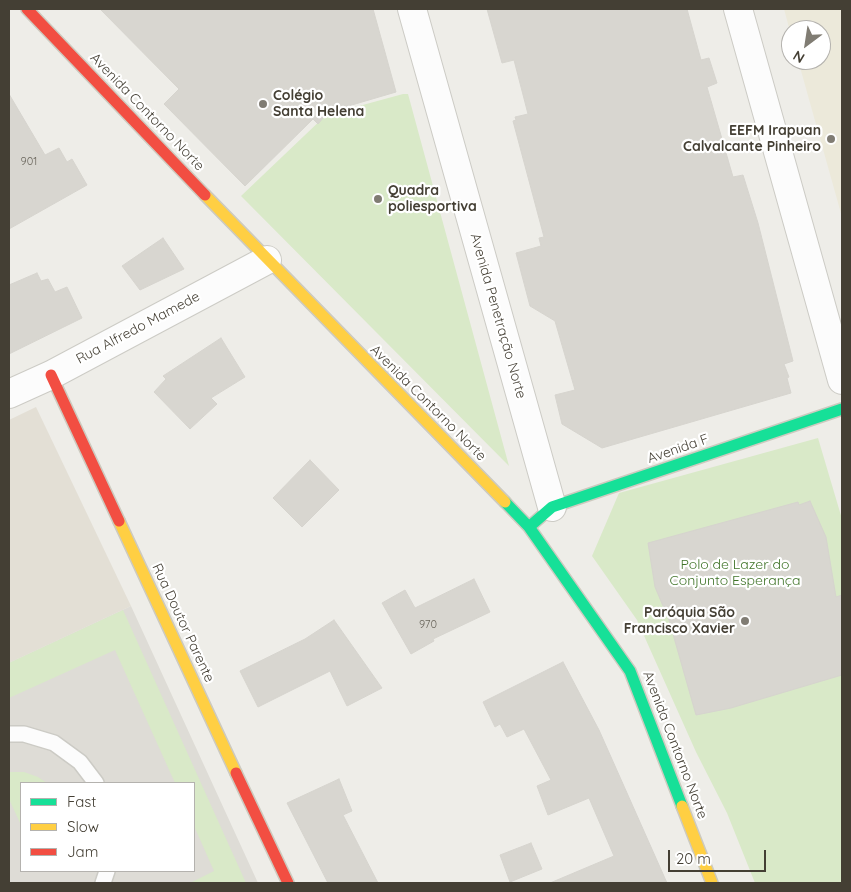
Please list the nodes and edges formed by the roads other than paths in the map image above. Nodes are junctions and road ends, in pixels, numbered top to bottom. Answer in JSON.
{"nodes":[{"id":1,"x":27,"y":9,"type":"edge"},
{"id":2,"x":412,"y":9,"type":"edge"},
{"id":3,"x":738,"y":9,"type":"edge"},
{"id":4,"x":267,"y":260,"type":"junction"},
{"id":5,"x":50,"y":375,"type":"junction"},
{"id":6,"x":842,"y":380,"type":"edge"},
{"id":7,"x":9,"y":394,"type":"edge"},
{"id":8,"x":842,"y":408,"type":"edge"},
{"id":9,"x":552,"y":507,"type":"junction"},
{"id":10,"x":529,"y":527,"type":"junction"},
{"id":11,"x":9,"y":734,"type":"edge"},
{"id":12,"x":95,"y":782,"type":"edge"},
{"id":13,"x":288,"y":883,"type":"edge"},
{"id":14,"x":712,"y":883,"type":"edge"}],
"edges":[{"from":1,"to":4,"type":"street","name":"Avenida Contorno Norte"},
{"from":2,"to":9,"type":"street","name":"Avenida Penetração Norte"},
{"from":3,"to":6,"type":"street"},
{"from":4,"to":5,"type":"street","name":"Rua Alfredo Mamede"},
{"from":4,"to":10,"type":"street","name":"Avenida Contorno Norte"},
{"from":5,"to":7,"type":"street","name":"Rua Alfredo Mamede"},
{"from":5,"to":13,"type":"street","name":"Rua Doutor Parente"},
{"from":8,"to":9,"type":"street","name":"Avenida F"},
{"from":9,"to":10,"type":"street","name":"Avenida F"},
{"from":10,"to":14,"type":"street","name":"Avenida Contorno Norte"},
{"from":11,"to":12,"type":"lane"}]}
